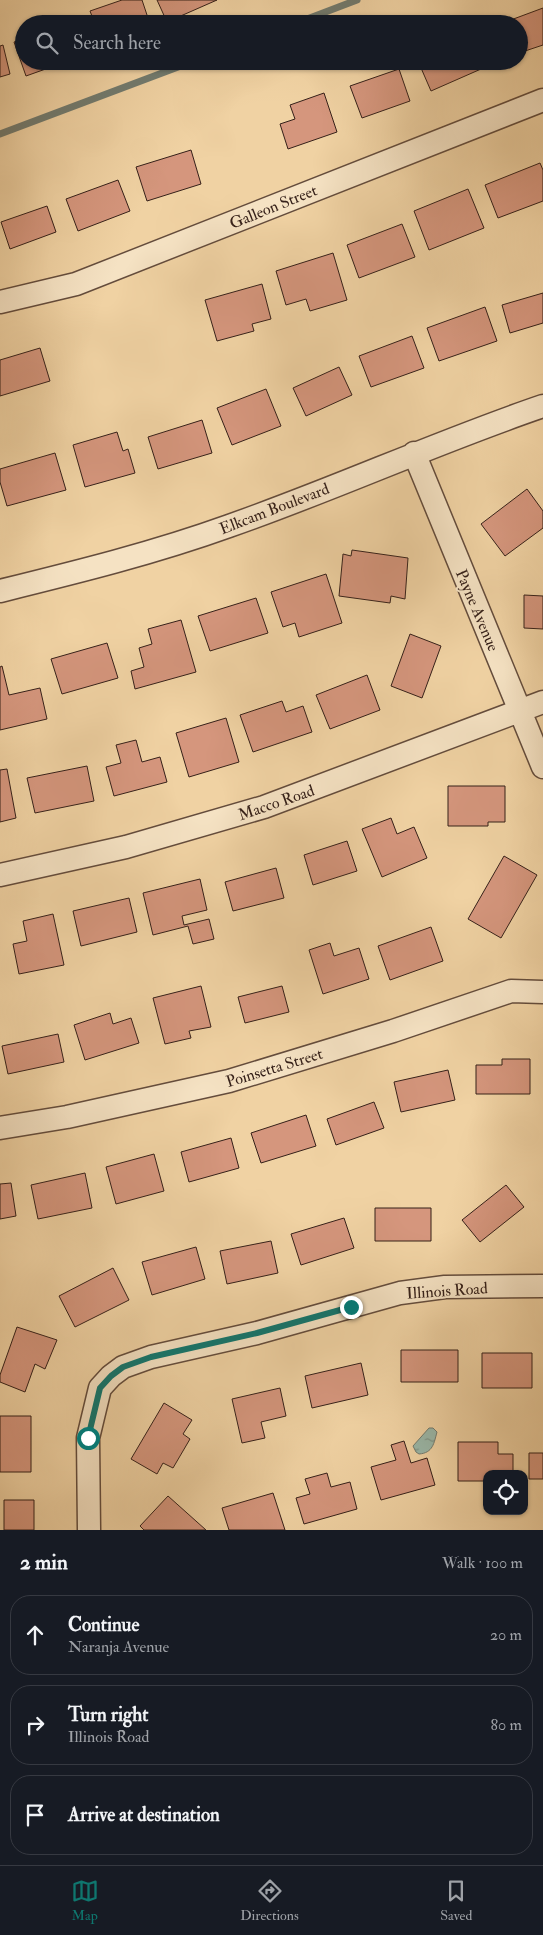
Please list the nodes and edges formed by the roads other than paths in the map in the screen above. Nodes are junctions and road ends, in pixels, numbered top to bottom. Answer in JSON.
{"nodes":[{"id":1,"x":543,"y":100,"type":"edge"},
{"id":2,"x":0,"y":302,"type":"edge"},
{"id":3,"x":543,"y":406,"type":"edge"},
{"id":4,"x":414,"y":454,"type":"junction"},
{"id":5,"x":0,"y":591,"type":"edge"},
{"id":6,"x":543,"y":702,"type":"edge"},
{"id":7,"x":520,"y":711,"type":"junction"},
{"id":8,"x":543,"y":768,"type":"edge"},
{"id":9,"x":0,"y":875,"type":"edge"},
{"id":10,"x":543,"y":992,"type":"edge"},
{"id":11,"x":0,"y":1128,"type":"edge"},
{"id":12,"x":543,"y":1286,"type":"edge"},
{"id":13,"x":89,"y":1530,"type":"edge"}],
"edges":[{"from":1,"to":2,"type":"street","name":"Galleon Street"},
{"from":3,"to":4,"type":"street","name":"Elkcam Boulevard"},
{"from":4,"to":5,"type":"street","name":"Elkcam Boulevard"},
{"from":4,"to":7,"type":"street","name":"Payne Avenue"},
{"from":6,"to":7,"type":"street","name":"Macco Road"},
{"from":7,"to":8,"type":"street","name":"Payne Avenue"},
{"from":7,"to":9,"type":"street","name":"Macco Road"},
{"from":10,"to":11,"type":"street","name":"Poinsetta Street"},
{"from":12,"to":13,"type":"street","name":"Illinois Road"}]}
